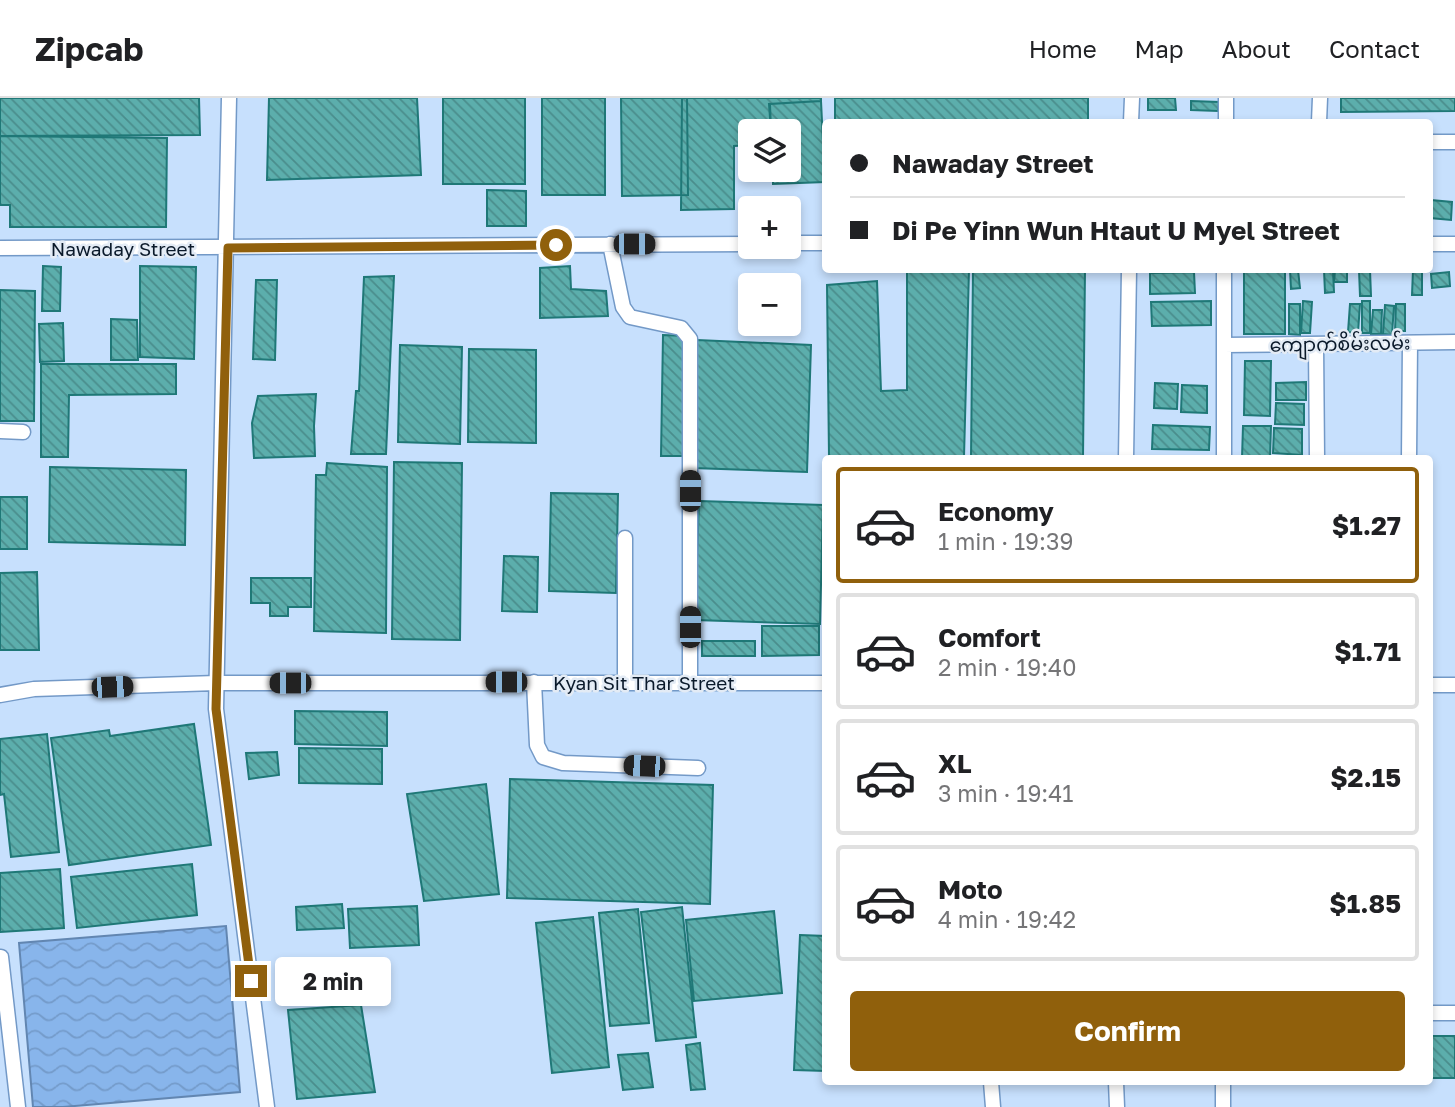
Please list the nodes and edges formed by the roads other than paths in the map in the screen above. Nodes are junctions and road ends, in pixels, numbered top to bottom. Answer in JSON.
{"nodes":[{"id":1,"x":229,"y":98,"type":"edge"},
{"id":2,"x":1132,"y":98,"type":"edge"},
{"id":3,"x":1226,"y":98,"type":"edge"},
{"id":4,"x":1320,"y":98,"type":"edge"},
{"id":5,"x":1131,"y":119,"type":"edge"},
{"id":6,"x":1226,"y":119,"type":"edge"},
{"id":7,"x":1319,"y":119,"type":"edge"},
{"id":8,"x":1433,"y":142,"type":"edge"},
{"id":9,"x":1455,"y":142,"type":"edge"},
{"id":10,"x":801,"y":243,"type":"edge"},
{"id":11,"x":822,"y":243,"type":"edge"},
{"id":12,"x":610,"y":244,"type":"junction"},
{"id":13,"x":738,"y":244,"type":"edge"},
{"id":14,"x":1433,"y":244,"type":"edge"},
{"id":15,"x":1455,"y":244,"type":"edge"},
{"id":16,"x":0,"y":248,"type":"edge"},
{"id":17,"x":228,"y":248,"type":"junction"},
{"id":18,"x":1129,"y":273,"type":"edge"},
{"id":19,"x":1224,"y":273,"type":"edge"},
{"id":20,"x":1410,"y":342,"type":"junction"},
{"id":21,"x":1455,"y":342,"type":"edge"},
{"id":22,"x":1316,"y":344,"type":"junction"},
{"id":23,"x":1224,"y":345,"type":"junction"},
{"id":24,"x":0,"y":431,"type":"edge"},
{"id":25,"x":23,"y":432,"type":"dead end"},
{"id":26,"x":1126,"y":455,"type":"edge"},
{"id":27,"x":1224,"y":455,"type":"edge"},
{"id":28,"x":1317,"y":455,"type":"edge"},
{"id":29,"x":1409,"y":455,"type":"edge"},
{"id":30,"x":625,"y":538,"type":"dead end"},
{"id":31,"x":534,"y":682,"type":"junction"},
{"id":32,"x":625,"y":682,"type":"junction"},
{"id":33,"x":690,"y":682,"type":"junction"},
{"id":34,"x":822,"y":683,"type":"edge"},
{"id":35,"x":216,"y":684,"type":"junction"},
{"id":36,"x":1433,"y":685,"type":"edge"},
{"id":37,"x":1455,"y":685,"type":"edge"},
{"id":38,"x":0,"y":695,"type":"edge"},
{"id":39,"x":698,"y":768,"type":"dead end"},
{"id":40,"x":1,"y":957,"type":"edge"},
{"id":41,"x":2,"y":984,"type":"edge"},
{"id":42,"x":1433,"y":1013,"type":"edge"},
{"id":43,"x":1455,"y":1013,"type":"edge"},
{"id":44,"x":991,"y":1085,"type":"edge"},
{"id":45,"x":1116,"y":1085,"type":"edge"},
{"id":46,"x":1223,"y":1085,"type":"edge"},
{"id":47,"x":18,"y":1107,"type":"edge"},
{"id":48,"x":267,"y":1107,"type":"edge"},
{"id":49,"x":993,"y":1107,"type":"edge"},
{"id":50,"x":1117,"y":1107,"type":"edge"},
{"id":51,"x":1223,"y":1107,"type":"edge"}],
"edges":[{"from":1,"to":17,"type":"street"},
{"from":2,"to":5,"type":"street"},
{"from":3,"to":6,"type":"street"},
{"from":4,"to":7,"type":"street"},
{"from":8,"to":9,"type":"street"},
{"from":10,"to":11,"type":"street"},
{"from":12,"to":13,"type":"street","name":"Nawaday Street"},
{"from":12,"to":17,"type":"street","name":"Nawaday Street"},
{"from":12,"to":33,"type":"street"},
{"from":14,"to":15,"type":"street"},
{"from":16,"to":17,"type":"street","name":"Nawaday Street"},
{"from":17,"to":35,"type":"street"},
{"from":18,"to":26,"type":"street"},
{"from":19,"to":23,"type":"street"},
{"from":20,"to":21,"type":"street","name":"ကျောက်စိမ်းလမ်း"},
{"from":20,"to":22,"type":"street","name":"ကျောက်စိမ်းလမ်း"},
{"from":20,"to":29,"type":"street"},
{"from":22,"to":23,"type":"street","name":"ကျောက်စိမ်းလမ်း"},
{"from":22,"to":28,"type":"street"},
{"from":23,"to":27,"type":"street"},
{"from":24,"to":25,"type":"street"},
{"from":30,"to":32,"type":"street"},
{"from":31,"to":32,"type":"street","name":"Kyan Sit Thar Street"},
{"from":31,"to":35,"type":"street","name":"Kyan Sit Thar Street"},
{"from":31,"to":39,"type":"street"},
{"from":32,"to":33,"type":"street","name":"Kyan Sit Thar Street"},
{"from":33,"to":34,"type":"street","name":"Kyan Sit Thar Street"},
{"from":35,"to":38,"type":"street","name":"Kyan Sit Thar Street"},
{"from":35,"to":48,"type":"street"},
{"from":36,"to":37,"type":"street"},
{"from":40,"to":41,"type":"street"},
{"from":41,"to":47,"type":"street"},
{"from":42,"to":43,"type":"street"},
{"from":44,"to":49,"type":"street"},
{"from":45,"to":50,"type":"street"},
{"from":46,"to":51,"type":"street"}]}
